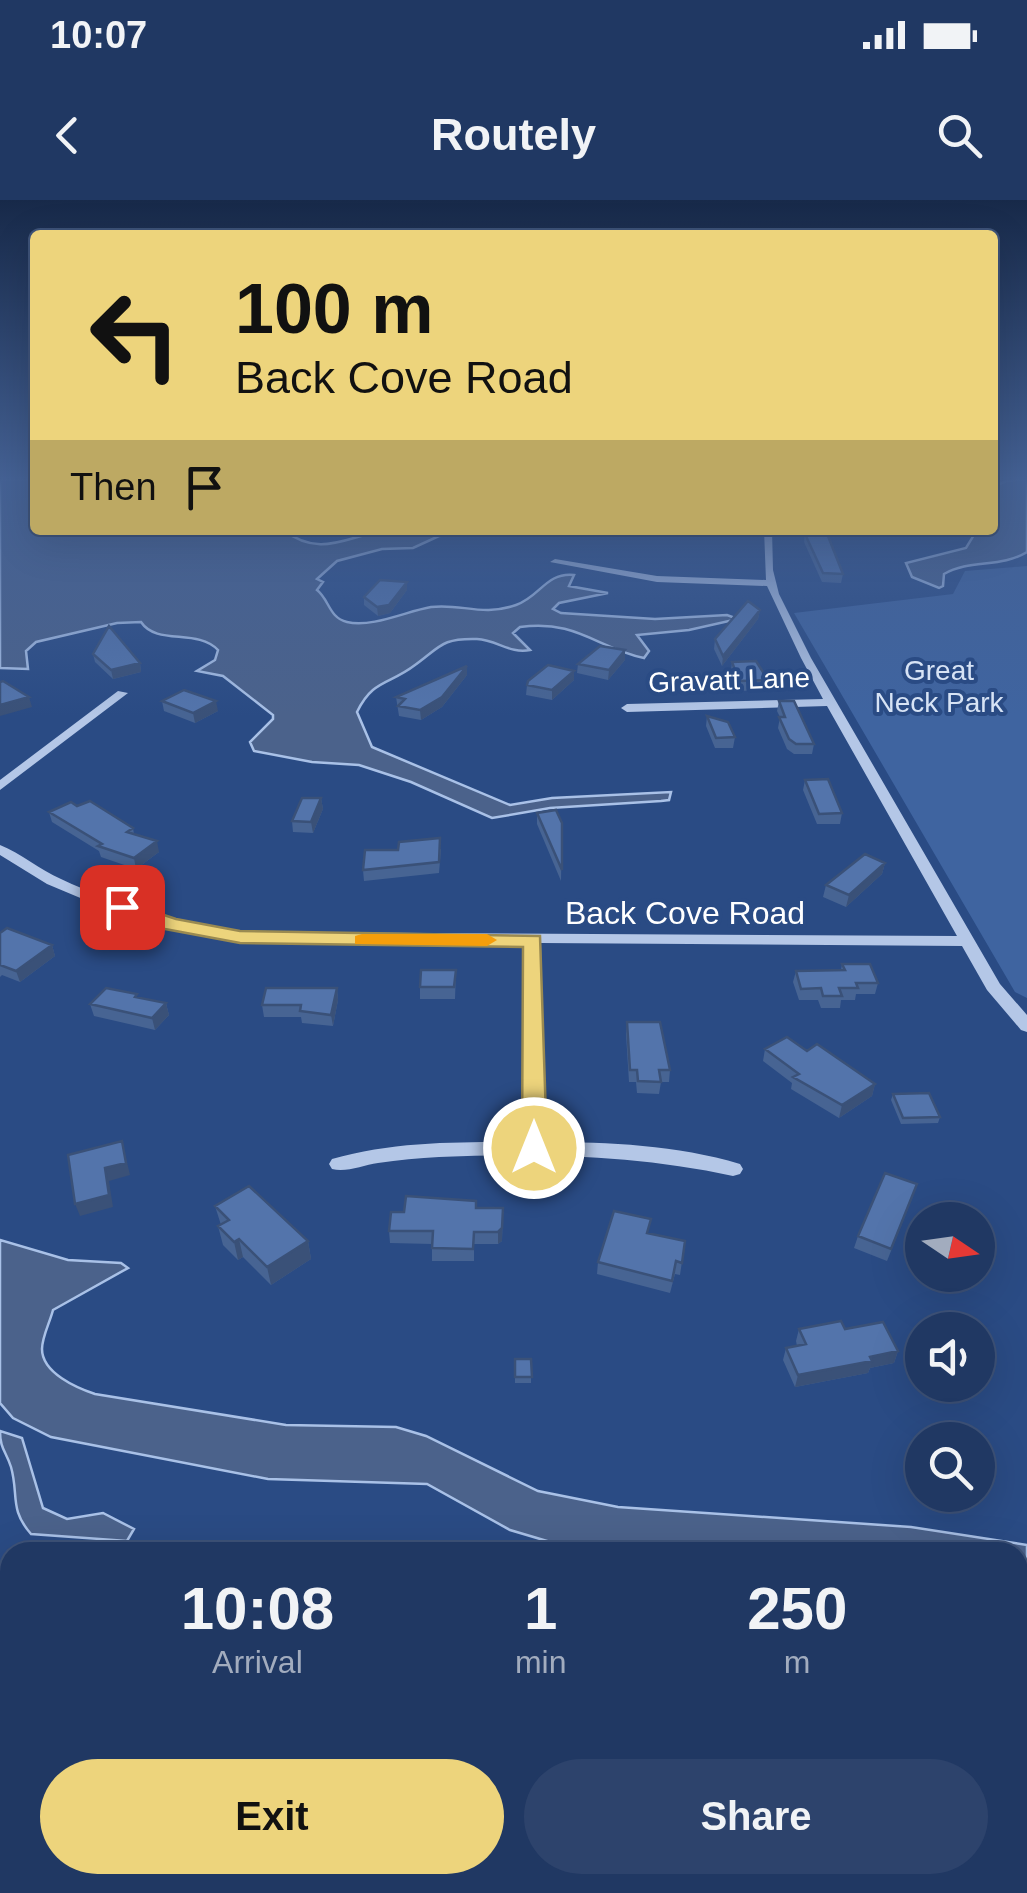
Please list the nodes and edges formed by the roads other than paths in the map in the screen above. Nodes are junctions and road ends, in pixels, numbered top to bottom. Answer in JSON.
{"nodes":[{"id":1,"x":769,"y":558,"type":"edge"},
{"id":2,"x":554,"y":562,"type":"dead end"},
{"id":3,"x":770,"y":583,"type":"junction"},
{"id":4,"x":122,"y":693,"type":"dead end"},
{"id":5,"x":832,"y":702,"type":"junction"},
{"id":6,"x":628,"y":708,"type":"dead end"},
{"id":7,"x":0,"y":786,"type":"edge"},
{"id":8,"x":0,"y":849,"type":"edge"},
{"id":9,"x":533,"y":940,"type":"junction"},
{"id":10,"x":968,"y":941,"type":"junction"},
{"id":11,"x":1027,"y":1026,"type":"edge"},
{"id":12,"x":534,"y":1148,"type":"junction"},
{"id":13,"x":339,"y":1164,"type":"dead end"},
{"id":14,"x":734,"y":1169,"type":"dead end"}],
"edges":[{"from":1,"to":3,"type":"street"},
{"from":2,"to":3,"type":"street"},
{"from":3,"to":5,"type":"street"},
{"from":4,"to":7,"type":"street"},
{"from":5,"to":6,"type":"street","name":"Gravatt Lane"},
{"from":5,"to":10,"type":"street"},
{"from":8,"to":9,"type":"street","name":"Back Cove Road"},
{"from":9,"to":10,"type":"street","name":"Back Cove Road"},
{"from":9,"to":12,"type":"street"},
{"from":10,"to":11,"type":"street"},
{"from":12,"to":13,"type":"street"},
{"from":12,"to":14,"type":"street"}]}
